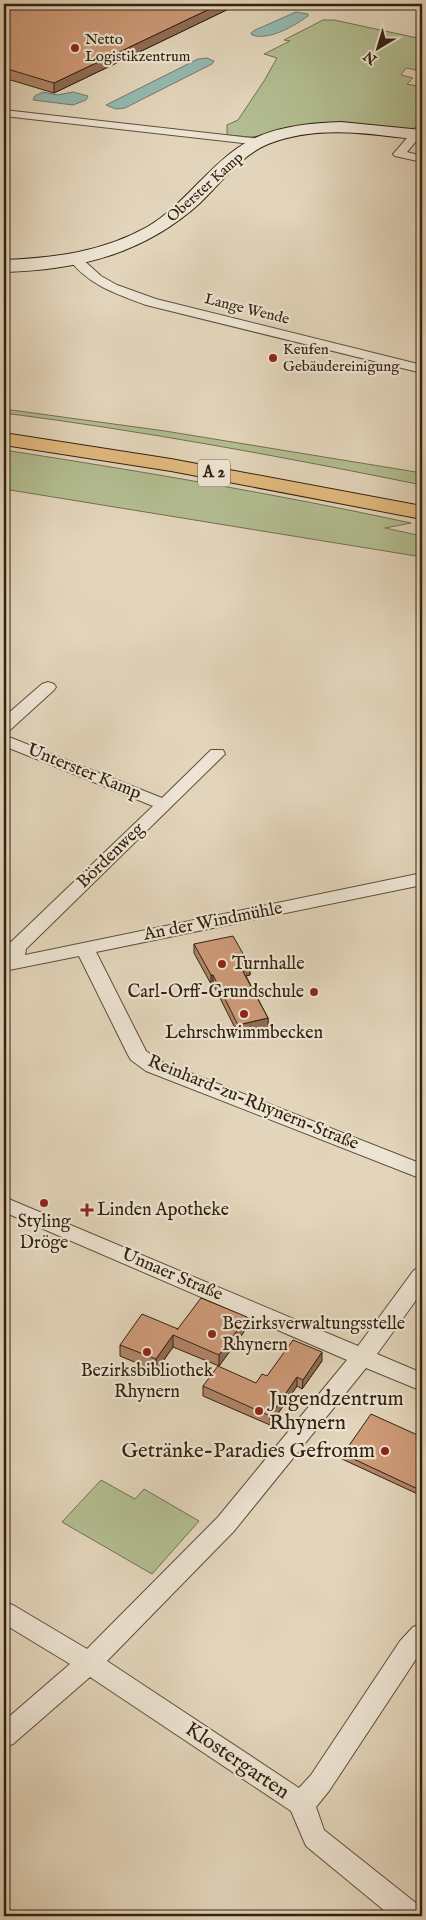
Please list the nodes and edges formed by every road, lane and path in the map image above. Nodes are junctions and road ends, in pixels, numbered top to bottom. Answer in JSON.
{"nodes":[{"id":1,"x":4,"y":113,"type":"edge"},
{"id":2,"x":419,"y":135,"type":"edge"},
{"id":3,"x":261,"y":142,"type":"junction"},
{"id":4,"x":422,"y":159,"type":"edge"},
{"id":5,"x":75,"y":259,"type":"junction"},
{"id":6,"x":4,"y":266,"type":"edge"},
{"id":7,"x":422,"y":369,"type":"edge"},
{"id":8,"x":4,"y":423,"type":"edge"},
{"id":9,"x":4,"y":439,"type":"edge"},
{"id":10,"x":422,"y":496,"type":"edge"},
{"id":11,"x":422,"y":513,"type":"edge"},
{"id":12,"x":48,"y":687,"type":"dead end"},
{"id":13,"x":4,"y":726,"type":"edge"},
{"id":14,"x":4,"y":740,"type":"edge"},
{"id":15,"x":217,"y":754,"type":"dead end"},
{"id":16,"x":164,"y":805,"type":"junction"},
{"id":17,"x":422,"y":879,"type":"edge"},
{"id":18,"x":85,"y":949,"type":"junction"},
{"id":19,"x":9,"y":964,"type":"edge"},
{"id":20,"x":422,"y":1172,"type":"edge"},
{"id":21,"x":4,"y":1204,"type":"edge"},
{"id":22,"x":422,"y":1276,"type":"edge"},
{"id":23,"x":363,"y":1356,"type":"junction"},
{"id":24,"x":422,"y":1382,"type":"edge"},
{"id":25,"x":4,"y":1612,"type":"edge"},
{"id":26,"x":422,"y":1634,"type":"edge"},
{"id":27,"x":89,"y":1663,"type":"junction"},
{"id":28,"x":4,"y":1736,"type":"edge"},
{"id":29,"x":302,"y":1804,"type":"junction"},
{"id":30,"x":411,"y":1916,"type":"edge"}],
"edges":[{"from":1,"to":3,"type":"street","name":"Oberster Kamp"},
{"from":2,"to":3,"type":"main road","name":"Oberster Kamp"},
{"from":2,"to":4,"type":"street","name":"Oberster Kamp"},
{"from":3,"to":5,"type":"main road","name":"Oberster Kamp"},
{"from":5,"to":6,"type":"main road","name":"Oberster Kamp"},
{"from":5,"to":7,"type":"street","name":"Lange Wende"},
{"from":8,"to":10,"type":"highway","number":"A 2"},
{"from":9,"to":11,"type":"highway","number":"A 2"},
{"from":12,"to":13,"type":"street"},
{"from":14,"to":16,"type":"street","name":"Unterster Kamp"},
{"from":15,"to":16,"type":"street","name":"Bördenweg"},
{"from":16,"to":19,"type":"street","name":"Bördenweg"},
{"from":17,"to":18,"type":"street","name":"An der Windmühle"},
{"from":18,"to":19,"type":"street","name":"An der Windmühle"},
{"from":18,"to":20,"type":"street","name":"Reinhard-zu-Rhynern-Straße"},
{"from":21,"to":23,"type":"street","name":"Unnaer Straße"},
{"from":22,"to":23,"type":"street"},
{"from":23,"to":24,"type":"street","name":"Unnaer Straße"},
{"from":23,"to":27,"type":"street"},
{"from":25,"to":27,"type":"street","name":"Klostergarten"},
{"from":26,"to":29,"type":"street"},
{"from":27,"to":28,"type":"street"},
{"from":27,"to":29,"type":"street","name":"Klostergarten"},
{"from":29,"to":30,"type":"street","name":"Klostergarten"}]}
